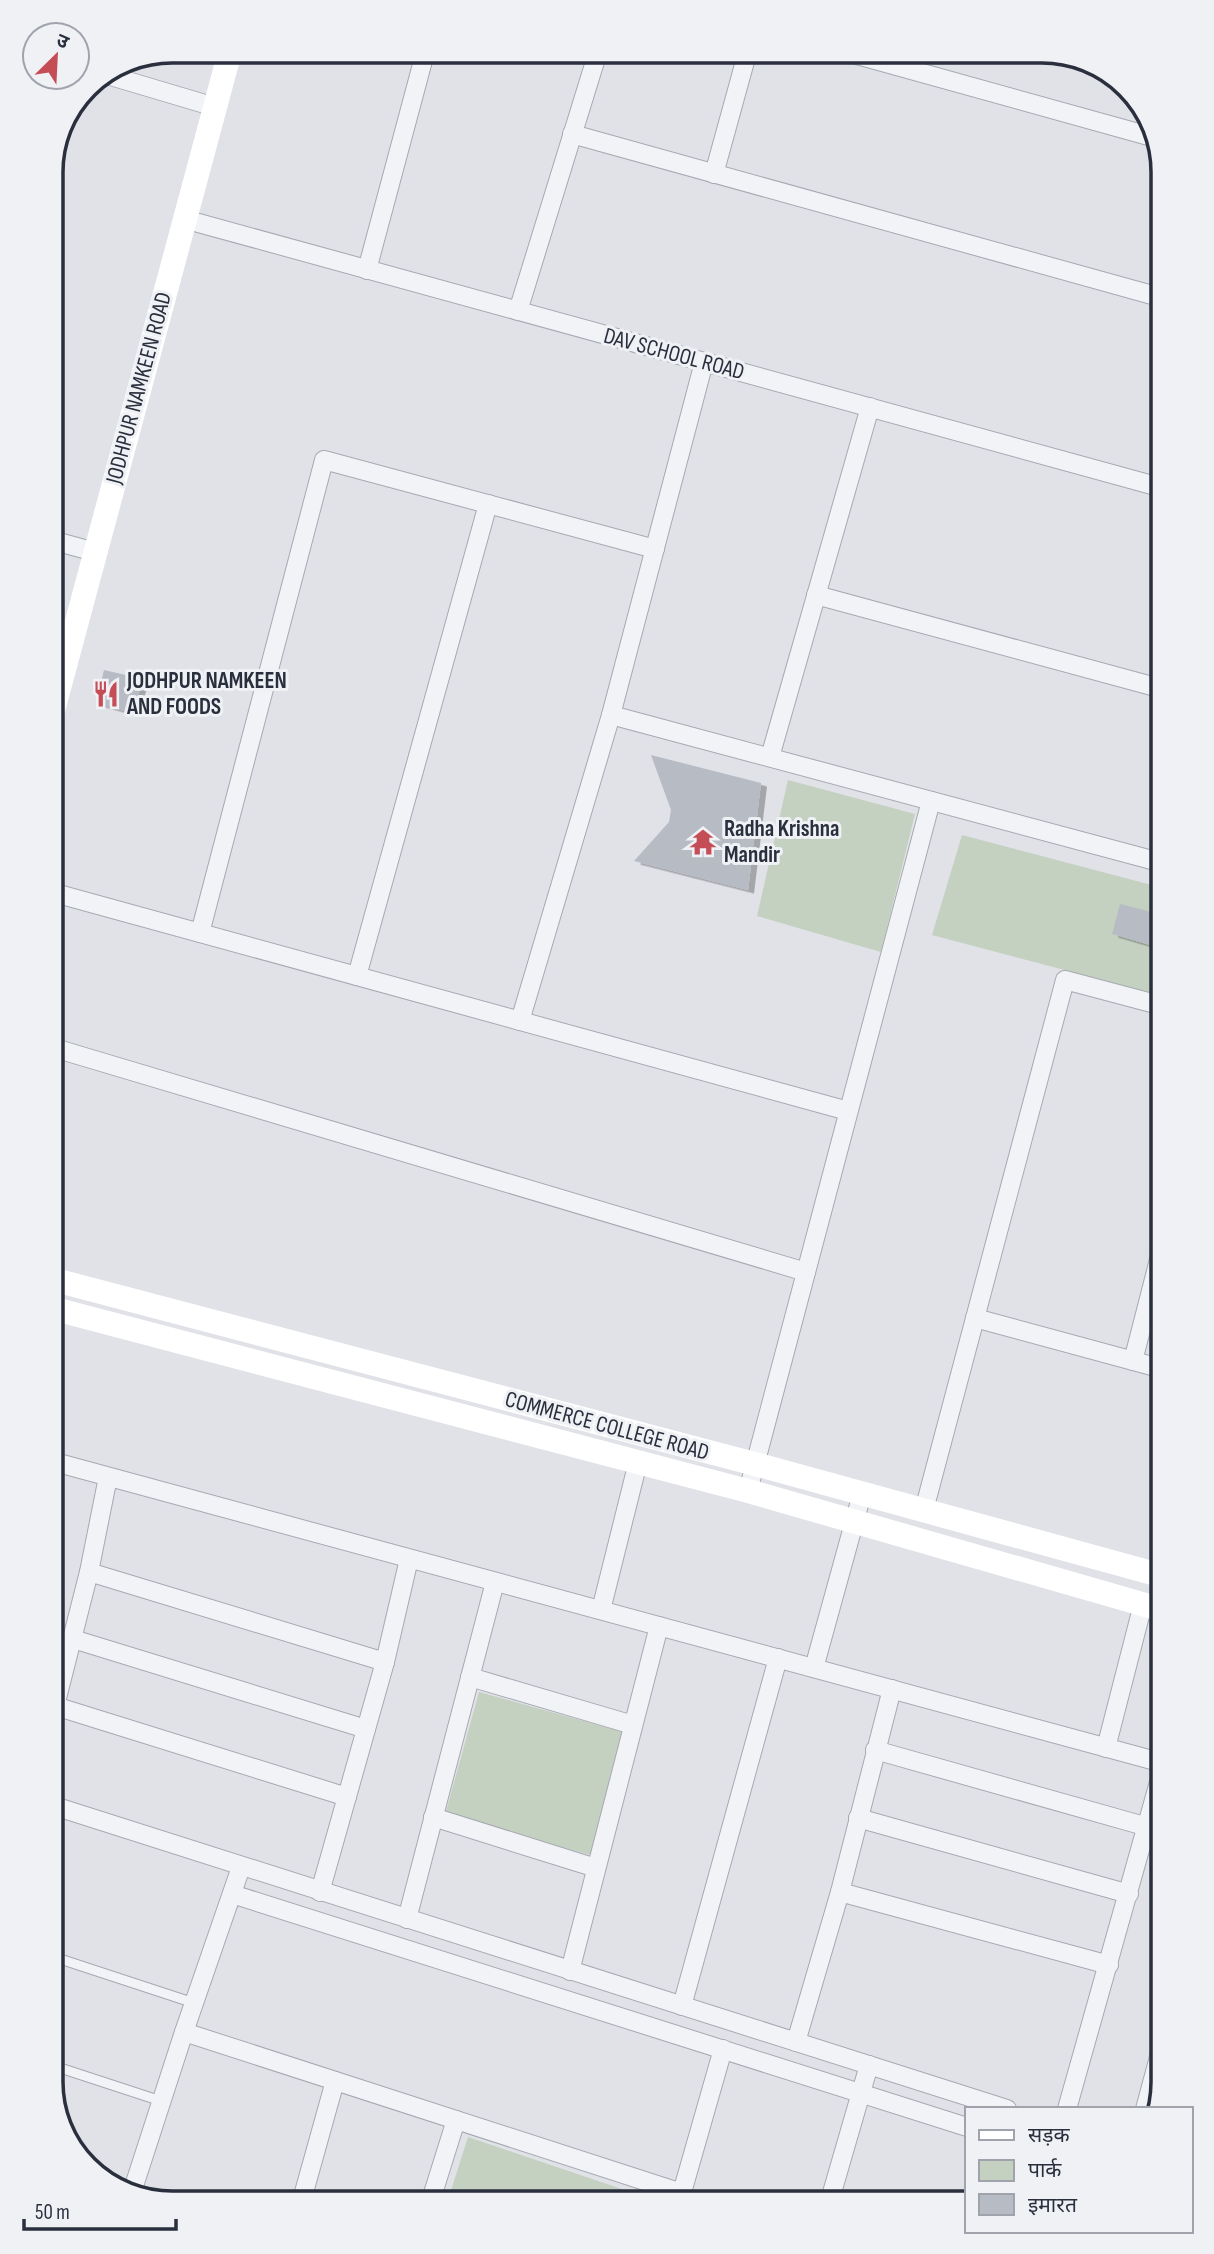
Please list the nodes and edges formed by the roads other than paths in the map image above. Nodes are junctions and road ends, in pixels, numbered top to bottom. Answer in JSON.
{"nodes":[{"id":1,"x":227,"y":63,"type":"edge"},
{"id":2,"x":422,"y":63,"type":"edge"},
{"id":3,"x":594,"y":63,"type":"edge"},
{"id":4,"x":745,"y":63,"type":"edge"},
{"id":5,"x":886,"y":63,"type":"edge"},
{"id":6,"x":117,"y":78,"type":"edge"},
{"id":7,"x":215,"y":107,"type":"junction"},
{"id":8,"x":572,"y":134,"type":"junction"},
{"id":9,"x":1144,"y":135,"type":"edge"},
{"id":10,"x":714,"y":174,"type":"junction"},
{"id":11,"x":184,"y":219,"type":"junction"},
{"id":12,"x":367,"y":270,"type":"junction"},
{"id":13,"x":1151,"y":295,"type":"edge"},
{"id":14,"x":518,"y":311,"type":"junction"},
{"id":15,"x":704,"y":362,"type":"junction"},
{"id":16,"x":870,"y":407,"type":"junction"},
{"id":17,"x":1151,"y":485,"type":"edge"},
{"id":18,"x":488,"y":504,"type":"junction"},
{"id":19,"x":63,"y":543,"type":"edge"},
{"id":20,"x":655,"y":549,"type":"junction"},
{"id":21,"x":95,"y":552,"type":"junction"},
{"id":22,"x":816,"y":594,"type":"junction"},
{"id":23,"x":63,"y":673,"type":"edge"},
{"id":24,"x":1151,"y":686,"type":"edge"},
{"id":25,"x":611,"y":715,"type":"junction"},
{"id":26,"x":770,"y":757,"type":"junction"},
{"id":27,"x":931,"y":801,"type":"junction"},
{"id":28,"x":1151,"y":860,"type":"edge"},
{"id":29,"x":63,"y":895,"type":"edge"},
{"id":30,"x":200,"y":933,"type":"junction"},
{"id":31,"x":357,"y":976,"type":"junction"},
{"id":32,"x":1151,"y":1003,"type":"edge"},
{"id":33,"x":520,"y":1021,"type":"junction"},
{"id":34,"x":63,"y":1051,"type":"edge"},
{"id":35,"x":848,"y":1111,"type":"junction"},
{"id":36,"x":806,"y":1272,"type":"junction"},
{"id":37,"x":63,"y":1282,"type":"edge"},
{"id":38,"x":1151,"y":1291,"type":"edge"},
{"id":39,"x":63,"y":1311,"type":"edge"},
{"id":40,"x":975,"y":1318,"type":"junction"},
{"id":41,"x":1133,"y":1361,"type":"junction"},
{"id":42,"x":1151,"y":1366,"type":"edge"},
{"id":43,"x":638,"y":1462,"type":"junction"},
{"id":44,"x":63,"y":1464,"type":"edge"},
{"id":45,"x":755,"y":1464,"type":"junction"},
{"id":46,"x":108,"y":1477,"type":"junction"},
{"id":47,"x":748,"y":1491,"type":"junction"},
{"id":48,"x":862,"y":1493,"type":"junction"},
{"id":49,"x":924,"y":1510,"type":"junction"},
{"id":50,"x":854,"y":1522,"type":"junction"},
{"id":51,"x":409,"y":1559,"type":"junction"},
{"id":52,"x":89,"y":1572,"type":"junction"},
{"id":53,"x":1151,"y":1573,"type":"edge"},
{"id":54,"x":495,"y":1582,"type":"junction"},
{"id":55,"x":1151,"y":1606,"type":"edge"},
{"id":56,"x":601,"y":1610,"type":"junction"},
{"id":57,"x":1151,"y":1613,"type":"edge"},
{"id":58,"x":659,"y":1626,"type":"junction"},
{"id":59,"x":73,"y":1639,"type":"junction"},
{"id":60,"x":778,"y":1658,"type":"junction"},
{"id":61,"x":385,"y":1662,"type":"junction"},
{"id":62,"x":814,"y":1668,"type":"junction"},
{"id":63,"x":63,"y":1676,"type":"edge"},
{"id":64,"x":470,"y":1677,"type":"junction"},
{"id":65,"x":892,"y":1689,"type":"junction"},
{"id":66,"x":63,"y":1715,"type":"edge"},
{"id":67,"x":633,"y":1726,"type":"junction"},
{"id":68,"x":366,"y":1729,"type":"junction"},
{"id":69,"x":1106,"y":1748,"type":"junction"},
{"id":70,"x":875,"y":1750,"type":"junction"},
{"id":71,"x":1151,"y":1761,"type":"edge"},
{"id":72,"x":347,"y":1797,"type":"junction"},
{"id":73,"x":63,"y":1809,"type":"edge"},
{"id":74,"x":1151,"y":1815,"type":"edge"},
{"id":75,"x":433,"y":1818,"type":"junction"},
{"id":76,"x":858,"y":1818,"type":"junction"},
{"id":77,"x":1148,"y":1827,"type":"junction"},
{"id":78,"x":241,"y":1867,"type":"junction"},
{"id":79,"x":596,"y":1868,"type":"junction"},
{"id":80,"x":320,"y":1892,"type":"junction"},
{"id":81,"x":840,"y":1892,"type":"junction"},
{"id":82,"x":232,"y":1894,"type":"junction"},
{"id":83,"x":1129,"y":1894,"type":"junction"},
{"id":84,"x":407,"y":1919,"type":"junction"},
{"id":85,"x":63,"y":1960,"type":"edge"},
{"id":86,"x":1109,"y":1965,"type":"junction"},
{"id":87,"x":570,"y":1970,"type":"junction"},
{"id":88,"x":194,"y":2003,"type":"junction"},
{"id":89,"x":682,"y":2006,"type":"junction"},
{"id":90,"x":184,"y":2032,"type":"junction"},
{"id":91,"x":796,"y":2042,"type":"junction"},
{"id":92,"x":723,"y":2049,"type":"junction"},
{"id":93,"x":869,"y":2065,"type":"junction"},
{"id":94,"x":63,"y":2069,"type":"edge"},
{"id":95,"x":335,"y":2081,"type":"junction"},
{"id":96,"x":861,"y":2093,"type":"junction"},
{"id":97,"x":162,"y":2101,"type":"junction"},
{"id":98,"x":1001,"y":2107,"type":"edge"},
{"id":99,"x":1068,"y":2107,"type":"edge"},
{"id":100,"x":456,"y":2120,"type":"junction"},
{"id":101,"x":965,"y":2126,"type":"edge"},
{"id":102,"x":135,"y":2184,"type":"edge"},
{"id":103,"x":303,"y":2191,"type":"edge"},
{"id":104,"x":434,"y":2191,"type":"edge"},
{"id":105,"x":660,"y":2191,"type":"edge"},
{"id":106,"x":682,"y":2191,"type":"edge"},
{"id":107,"x":832,"y":2191,"type":"edge"}],
"edges":[{"from":1,"to":7,"type":"street","name":"JODHPUR NAMKEEN ROAD"},
{"from":2,"to":12,"type":"street"},
{"from":3,"to":8,"type":"street"},
{"from":4,"to":10,"type":"street"},
{"from":5,"to":9,"type":"street"},
{"from":6,"to":7,"type":"street"},
{"from":7,"to":11,"type":"street","name":"JODHPUR NAMKEEN ROAD"},
{"from":8,"to":10,"type":"street"},
{"from":8,"to":14,"type":"street"},
{"from":10,"to":13,"type":"street"},
{"from":11,"to":12,"type":"street","name":"DAV SCHOOL ROAD"},
{"from":11,"to":21,"type":"street","name":"JODHPUR NAMKEEN ROAD"},
{"from":12,"to":14,"type":"street","name":"DAV SCHOOL ROAD"},
{"from":14,"to":15,"type":"street","name":"DAV SCHOOL ROAD"},
{"from":15,"to":16,"type":"street","name":"DAV SCHOOL ROAD"},
{"from":15,"to":20,"type":"street"},
{"from":16,"to":17,"type":"street","name":"DAV SCHOOL ROAD"},
{"from":16,"to":22,"type":"street"},
{"from":18,"to":20,"type":"street"},
{"from":18,"to":30,"type":"street"},
{"from":18,"to":31,"type":"street"},
{"from":19,"to":21,"type":"street"},
{"from":20,"to":25,"type":"street"},
{"from":21,"to":23,"type":"street","name":"JODHPUR NAMKEEN ROAD"},
{"from":22,"to":24,"type":"street"},
{"from":22,"to":26,"type":"street"},
{"from":25,"to":26,"type":"street"},
{"from":25,"to":33,"type":"street"},
{"from":26,"to":27,"type":"street"},
{"from":27,"to":28,"type":"street"},
{"from":27,"to":35,"type":"street"},
{"from":29,"to":30,"type":"street"},
{"from":30,"to":31,"type":"street"},
{"from":31,"to":33,"type":"street"},
{"from":32,"to":40,"type":"street"},
{"from":33,"to":35,"type":"street"},
{"from":34,"to":36,"type":"street"},
{"from":35,"to":36,"type":"street"},
{"from":36,"to":45,"type":"street"},
{"from":37,"to":45,"type":"street","name":"COMMERCE COLLEGE ROAD"},
{"from":38,"to":41,"type":"street"},
{"from":39,"to":43,"type":"street"},
{"from":40,"to":41,"type":"street"},
{"from":40,"to":49,"type":"street"},
{"from":41,"to":42,"type":"street"},
{"from":43,"to":47,"type":"street"},
{"from":43,"to":56,"type":"street"},
{"from":44,"to":46,"type":"street"},
{"from":45,"to":47,"type":"street"},
{"from":45,"to":48,"type":"street","name":"COMMERCE COLLEGE ROAD"},
{"from":46,"to":51,"type":"street"},
{"from":46,"to":52,"type":"street"},
{"from":47,"to":50,"type":"street"},
{"from":48,"to":49,"type":"street","name":"COMMERCE COLLEGE ROAD"},
{"from":48,"to":50,"type":"street"},
{"from":49,"to":53,"type":"street","name":"COMMERCE COLLEGE ROAD"},
{"from":50,"to":55,"type":"street"},
{"from":50,"to":62,"type":"street"},
{"from":51,"to":54,"type":"street"},
{"from":51,"to":61,"type":"street"},
{"from":52,"to":59,"type":"street"},
{"from":52,"to":61,"type":"street"},
{"from":54,"to":56,"type":"street"},
{"from":54,"to":64,"type":"street"},
{"from":56,"to":58,"type":"street"},
{"from":57,"to":69,"type":"street"},
{"from":58,"to":60,"type":"street"},
{"from":58,"to":67,"type":"street"},
{"from":59,"to":63,"type":"street"},
{"from":59,"to":68,"type":"street"},
{"from":60,"to":62,"type":"street"},
{"from":60,"to":89,"type":"street"},
{"from":61,"to":68,"type":"street"},
{"from":62,"to":65,"type":"street"},
{"from":64,"to":67,"type":"street"},
{"from":64,"to":75,"type":"street"},
{"from":65,"to":69,"type":"street"},
{"from":65,"to":70,"type":"street"},
{"from":66,"to":72,"type":"street"},
{"from":67,"to":79,"type":"street"},
{"from":68,"to":72,"type":"street"},
{"from":69,"to":71,"type":"street"},
{"from":70,"to":76,"type":"street"},
{"from":70,"to":77,"type":"street"},
{"from":72,"to":80,"type":"street"},
{"from":73,"to":78,"type":"street"},
{"from":74,"to":77,"type":"street"},
{"from":75,"to":79,"type":"street"},
{"from":75,"to":84,"type":"street"},
{"from":76,"to":81,"type":"street"},
{"from":76,"to":83,"type":"street"},
{"from":77,"to":83,"type":"street"},
{"from":78,"to":80,"type":"street"},
{"from":78,"to":82,"type":"street"},
{"from":79,"to":87,"type":"street"},
{"from":80,"to":84,"type":"street"},
{"from":81,"to":86,"type":"street"},
{"from":81,"to":91,"type":"street"},
{"from":82,"to":88,"type":"street"},
{"from":82,"to":92,"type":"street"},
{"from":83,"to":86,"type":"street"},
{"from":84,"to":87,"type":"street"},
{"from":85,"to":88,"type":"lane"},
{"from":86,"to":99,"type":"street"},
{"from":87,"to":89,"type":"street"},
{"from":88,"to":90,"type":"street"},
{"from":89,"to":91,"type":"street"},
{"from":90,"to":95,"type":"street"},
{"from":90,"to":97,"type":"street"},
{"from":91,"to":93,"type":"street"},
{"from":92,"to":96,"type":"street"},
{"from":92,"to":106,"type":"street"},
{"from":93,"to":96,"type":"street"},
{"from":93,"to":98,"type":"street"},
{"from":94,"to":97,"type":"lane"},
{"from":95,"to":100,"type":"street"},
{"from":95,"to":103,"type":"street"},
{"from":96,"to":101,"type":"street"},
{"from":96,"to":107,"type":"street"},
{"from":97,"to":102,"type":"street"},
{"from":100,"to":104,"type":"street"},
{"from":100,"to":105,"type":"street"}]}
